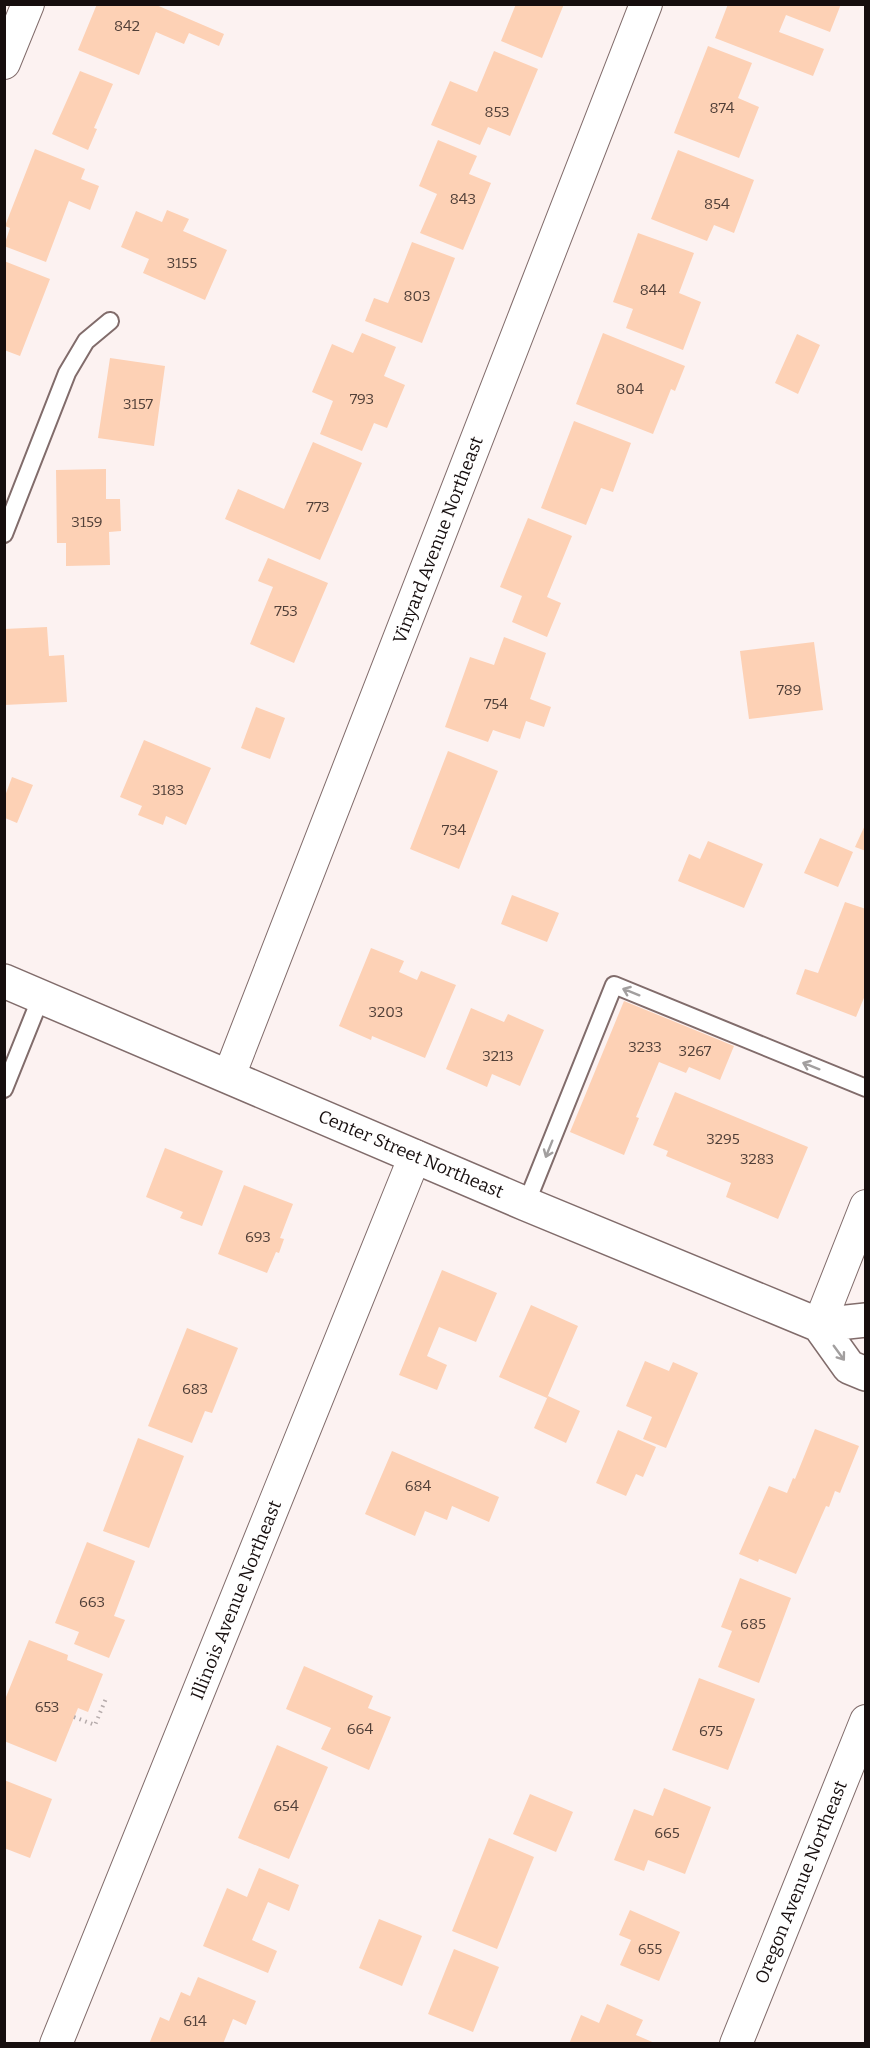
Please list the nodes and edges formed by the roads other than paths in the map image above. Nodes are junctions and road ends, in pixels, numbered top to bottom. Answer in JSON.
{"nodes":[{"id":1,"x":28,"y":4,"type":"edge"},
{"id":2,"x":646,"y":4,"type":"edge"},
{"id":3,"x":4,"y":63,"type":"edge"},
{"id":4,"x":110,"y":321,"type":"dead end"},
{"id":5,"x":4,"y":534,"type":"edge"},
{"id":6,"x":4,"y":981,"type":"edge"},
{"id":7,"x":41,"y":997,"type":"junction"},
{"id":8,"x":229,"y":1076,"type":"junction"},
{"id":9,"x":866,"y":1088,"type":"edge"},
{"id":10,"x":4,"y":1089,"type":"edge"},
{"id":11,"x":415,"y":1156,"type":"junction"},
{"id":12,"x":526,"y":1204,"type":"junction"},
{"id":13,"x":866,"y":1206,"type":"edge"},
{"id":14,"x":866,"y":1320,"type":"edge"},
{"id":15,"x":819,"y":1325,"type":"junction"},
{"id":16,"x":866,"y":1374,"type":"edge"},
{"id":17,"x":866,"y":1721,"type":"edge"},
{"id":18,"x":56,"y":2043,"type":"edge"},
{"id":19,"x":736,"y":2043,"type":"edge"}],
"edges":[{"from":1,"to":3,"type":"street"},
{"from":2,"to":8,"type":"street","name":"Vinyard Avenue Northeast"},
{"from":4,"to":5,"type":"lane"},
{"from":6,"to":7,"type":"main road","name":"Center Street Northeast"},
{"from":7,"to":8,"type":"main road","name":"Center Street Northeast"},
{"from":7,"to":10,"type":"lane"},
{"from":8,"to":11,"type":"main road","name":"Center Street Northeast"},
{"from":9,"to":12,"type":"lane","one_way":true},
{"from":11,"to":12,"type":"main road","name":"Center Street Northeast"},
{"from":11,"to":18,"type":"street","name":"Illinois Avenue Northeast"},
{"from":12,"to":15,"type":"main road","name":"Center Street Northeast"},
{"from":13,"to":15,"type":"street"},
{"from":14,"to":15,"type":"main road","name":"Center Street Northeast"},
{"from":15,"to":16,"type":"main road","one_way":true},
{"from":17,"to":19,"type":"street","name":"Oregon Avenue Northeast"}]}
